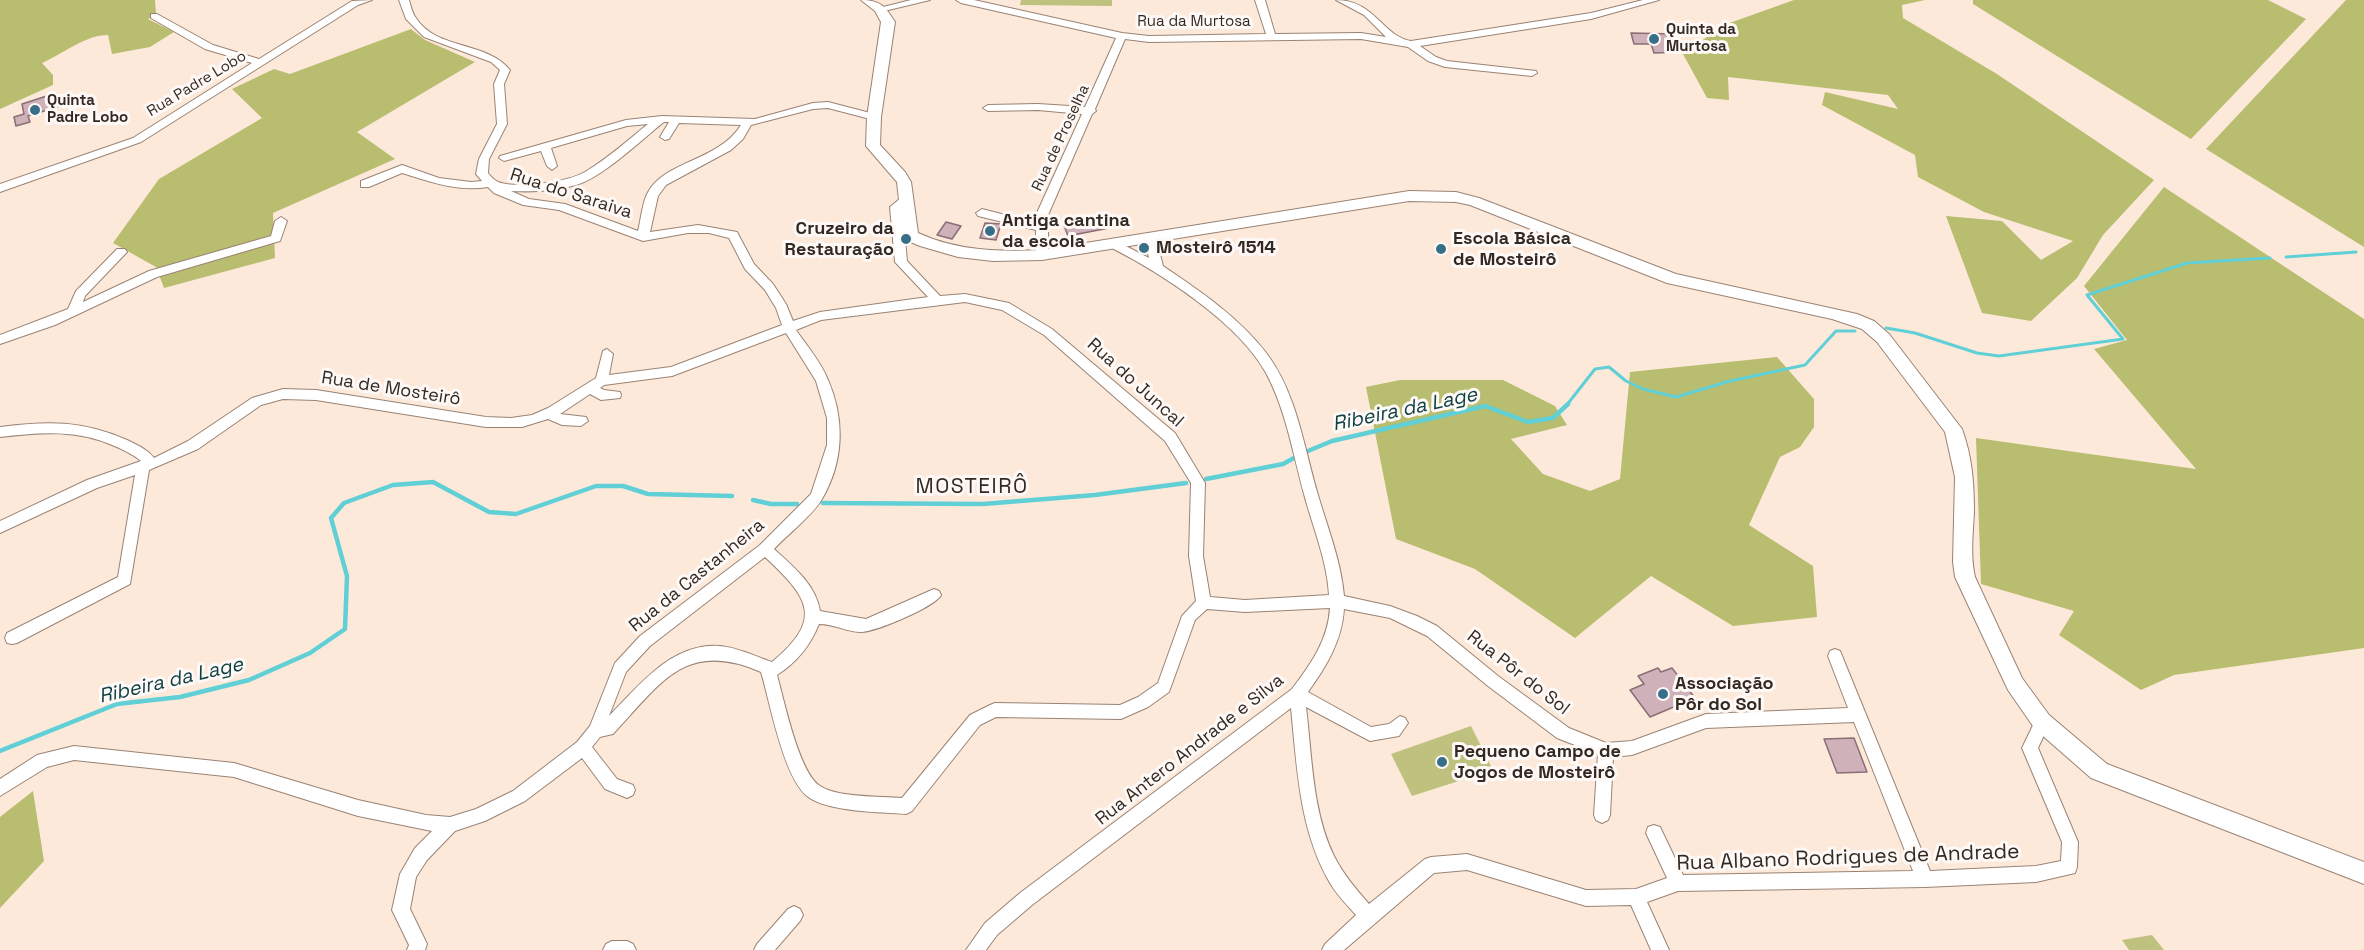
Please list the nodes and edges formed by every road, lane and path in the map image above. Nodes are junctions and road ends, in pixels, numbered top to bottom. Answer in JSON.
{"nodes":[{"id":1,"x":367,"y":0,"type":"edge"},
{"id":2,"x":405,"y":0,"type":"edge"},
{"id":3,"x":867,"y":0,"type":"edge"},
{"id":4,"x":925,"y":0,"type":"edge"},
{"id":5,"x":961,"y":0,"type":"edge"},
{"id":6,"x":1260,"y":0,"type":"edge"},
{"id":7,"x":1341,"y":0,"type":"edge"},
{"id":8,"x":1654,"y":0,"type":"edge"},
{"id":9,"x":352,"y":1,"type":"edge"},
{"id":10,"x":880,"y":9,"type":"junction"},
{"id":11,"x":154,"y":16,"type":"dead end"},
{"id":12,"x":1122,"y":36,"type":"junction"},
{"id":13,"x":1271,"y":36,"type":"junction"},
{"id":14,"x":1395,"y":40,"type":"junction"},
{"id":15,"x":1411,"y":44,"type":"junction"},
{"id":16,"x":261,"y":63,"type":"junction"},
{"id":17,"x":1532,"y":73,"type":"dead end"},
{"id":18,"x":988,"y":108,"type":"dead end"},
{"id":19,"x":1091,"y":111,"type":"junction"},
{"id":20,"x":874,"y":117,"type":"junction"},
{"id":21,"x":677,"y":118,"type":"junction"},
{"id":22,"x":662,"y":119,"type":"junction"},
{"id":23,"x":748,"y":122,"type":"junction"},
{"id":24,"x":665,"y":137,"type":"dead end"},
{"id":25,"x":545,"y":147,"type":"junction"},
{"id":26,"x":504,"y":158,"type":"dead end"},
{"id":27,"x":552,"y":166,"type":"dead end"},
{"id":28,"x":489,"y":183,"type":"junction"},
{"id":29,"x":365,"y":184,"type":"dead end"},
{"id":30,"x":0,"y":188,"type":"edge"},
{"id":31,"x":907,"y":203,"type":"junction"},
{"id":32,"x":982,"y":213,"type":"dead end"},
{"id":33,"x":281,"y":221,"type":"dead end"},
{"id":34,"x":1042,"y":228,"type":"junction"},
{"id":35,"x":643,"y":237,"type":"junction"},
{"id":36,"x":1151,"y":238,"type":"junction"},
{"id":37,"x":1116,"y":245,"type":"junction"},
{"id":38,"x":121,"y":252,"type":"dead end"},
{"id":39,"x":1042,"y":255,"type":"junction"},
{"id":40,"x":1157,"y":267,"type":"junction"},
{"id":41,"x":937,"y":300,"type":"junction"},
{"id":42,"x":72,"y":313,"type":"junction"},
{"id":43,"x":789,"y":328,"type":"junction"},
{"id":44,"x":0,"y":340,"type":"edge"},
{"id":45,"x":607,"y":354,"type":"dead end"},
{"id":46,"x":596,"y":384,"type":"junction"},
{"id":47,"x":615,"y":395,"type":"dead end"},
{"id":48,"x":549,"y":414,"type":"junction"},
{"id":49,"x":581,"y":421,"type":"dead end"},
{"id":50,"x":0,"y":432,"type":"edge"},
{"id":51,"x":147,"y":465,"type":"junction"},
{"id":52,"x":0,"y":527,"type":"edge"},
{"id":53,"x":765,"y":549,"type":"junction"},
{"id":54,"x":934,"y":596,"type":"dead end"},
{"id":55,"x":1337,"y":601,"type":"junction"},
{"id":56,"x":1204,"y":603,"type":"junction"},
{"id":57,"x":814,"y":618,"type":"junction"},
{"id":58,"x":12,"y":638,"type":"dead end"},
{"id":59,"x":1834,"y":656,"type":"dead end"},
{"id":60,"x":767,"y":667,"type":"junction"},
{"id":61,"x":1297,"y":694,"type":"junction"},
{"id":62,"x":1857,"y":715,"type":"junction"},
{"id":63,"x":2042,"y":722,"type":"junction"},
{"id":64,"x":1400,"y":723,"type":"dead end"},
{"id":65,"x":596,"y":730,"type":"junction"},
{"id":66,"x":584,"y":747,"type":"junction"},
{"id":67,"x":1606,"y":750,"type":"junction"},
{"id":68,"x":0,"y":788,"type":"edge"},
{"id":69,"x":627,"y":790,"type":"dead end"},
{"id":70,"x":1602,"y":815,"type":"dead end"},
{"id":71,"x":450,"y":825,"type":"junction"},
{"id":72,"x":1654,"y":833,"type":"dead end"},
{"id":73,"x":2364,"y":873,"type":"edge"},
{"id":74,"x":1926,"y":879,"type":"junction"},
{"id":75,"x":1678,"y":883,"type":"junction"},
{"id":76,"x":1636,"y":897,"type":"junction"},
{"id":77,"x":794,"y":915,"type":"dead end"},
{"id":78,"x":1368,"y":916,"type":"junction"},
{"id":79,"x":420,"y":948,"type":"edge"},
{"id":80,"x":612,"y":950,"type":"edge"},
{"id":81,"x":627,"y":950,"type":"edge"},
{"id":82,"x":763,"y":950,"type":"edge"},
{"id":83,"x":975,"y":950,"type":"edge"},
{"id":84,"x":1331,"y":950,"type":"edge"},
{"id":85,"x":1660,"y":950,"type":"edge"}],
"edges":[{"from":1,"to":9,"type":"street","name":"Rua Padre Lobo"},
{"from":2,"to":28,"type":"street"},
{"from":3,"to":10,"type":"main road"},
{"from":4,"to":10,"type":"street"},
{"from":5,"to":12,"type":"street","name":"Rua da Murtosa"},
{"from":6,"to":13,"type":"street"},
{"from":7,"to":14,"type":"street"},
{"from":8,"to":15,"type":"street"},
{"from":9,"to":16,"type":"street","name":"Rua Padre Lobo"},
{"from":10,"to":20,"type":"main road"},
{"from":11,"to":16,"type":"street"},
{"from":12,"to":13,"type":"street","name":"Rua da Murtosa"},
{"from":12,"to":19,"type":"street","name":"Rua de Proselha"},
{"from":13,"to":14,"type":"street","name":"Rua da Murtosa"},
{"from":14,"to":15,"type":"street","name":"Rua da Murtosa"},
{"from":15,"to":17,"type":"street"},
{"from":16,"to":30,"type":"street","name":"Rua Padre Lobo"},
{"from":18,"to":19,"type":"street"},
{"from":19,"to":34,"type":"street","name":"Rua de Proselha"},
{"from":20,"to":23,"type":"street"},
{"from":20,"to":31,"type":"main road"},
{"from":21,"to":22,"type":"street"},
{"from":21,"to":23,"type":"street"},
{"from":21,"to":24,"type":"street"},
{"from":22,"to":25,"type":"street"},
{"from":22,"to":28,"type":"street"},
{"from":23,"to":35,"type":"street"},
{"from":25,"to":26,"type":"street"},
{"from":25,"to":27,"type":"street"},
{"from":28,"to":29,"type":"street"},
{"from":28,"to":35,"type":"street","name":"Rua do Saraiva"},
{"from":31,"to":39,"type":"main road"},
{"from":31,"to":41,"type":"street"},
{"from":32,"to":34,"type":"street"},
{"from":33,"to":42,"type":"street"},
{"from":34,"to":39,"type":"street","name":"Rua de Proselha"},
{"from":35,"to":43,"type":"street","name":"Rua da Castanheira"},
{"from":36,"to":37,"type":"main road"},
{"from":36,"to":40,"type":"street"},
{"from":36,"to":63,"type":"main road"},
{"from":37,"to":39,"type":"main road"},
{"from":37,"to":40,"type":"street","name":"Rua Antero Andrade e Silva"},
{"from":38,"to":42,"type":"street"},
{"from":40,"to":55,"type":"street","name":"Rua Antero Andrade e Silva"},
{"from":41,"to":43,"type":"street","name":"Rua do Juncal"},
{"from":41,"to":56,"type":"street","name":"Rua do Juncal"},
{"from":42,"to":44,"type":"street"},
{"from":43,"to":46,"type":"street","name":"Rua de Mosteirô"},
{"from":43,"to":53,"type":"street","name":"Rua da Castanheira"},
{"from":45,"to":46,"type":"street"},
{"from":46,"to":47,"type":"street"},
{"from":46,"to":48,"type":"street","name":"Rua de Mosteirô"},
{"from":48,"to":49,"type":"street"},
{"from":48,"to":51,"type":"street","name":"Rua de Mosteirô"},
{"from":50,"to":51,"type":"street"},
{"from":51,"to":52,"type":"street","name":"Rua de Mosteirô"},
{"from":51,"to":58,"type":"street"},
{"from":53,"to":57,"type":"street"},
{"from":53,"to":65,"type":"street","name":"Rua da Castanheira"},
{"from":54,"to":57,"type":"street"},
{"from":55,"to":56,"type":"street"},
{"from":55,"to":61,"type":"street","name":"Rua Antero Andrade e Silva"},
{"from":55,"to":67,"type":"street","name":"Rua Pôr do Sol"},
{"from":56,"to":60,"type":"street"},
{"from":57,"to":60,"type":"street"},
{"from":59,"to":62,"type":"street"},
{"from":60,"to":65,"type":"street"},
{"from":61,"to":64,"type":"street"},
{"from":61,"to":78,"type":"street"},
{"from":61,"to":83,"type":"street","name":"Rua Antero Andrade e Silva"},
{"from":62,"to":67,"type":"street","name":"Rua Pôr do Sol"},
{"from":62,"to":74,"type":"street"},
{"from":63,"to":73,"type":"main road"},
{"from":63,"to":74,"type":"street","name":"Rua Albano Rodrigues de Andrade"},
{"from":65,"to":66,"type":"street","name":"Rua da Castanheira"},
{"from":66,"to":69,"type":"street"},
{"from":66,"to":71,"type":"street","name":"Rua da Castanheira"},
{"from":67,"to":70,"type":"street"},
{"from":68,"to":71,"type":"street"},
{"from":71,"to":79,"type":"street"},
{"from":72,"to":75,"type":"street"},
{"from":74,"to":75,"type":"street","name":"Rua Albano Rodrigues de Andrade"},
{"from":75,"to":76,"type":"street","name":"Rua Albano Rodrigues de Andrade"},
{"from":76,"to":78,"type":"street","name":"Rua Albano Rodrigues de Andrade"},
{"from":76,"to":85,"type":"street"},
{"from":77,"to":82,"type":"street"},
{"from":78,"to":84,"type":"street","name":"Rua Albano Rodrigues de Andrade"},
{"from":80,"to":81,"type":"street"}]}
